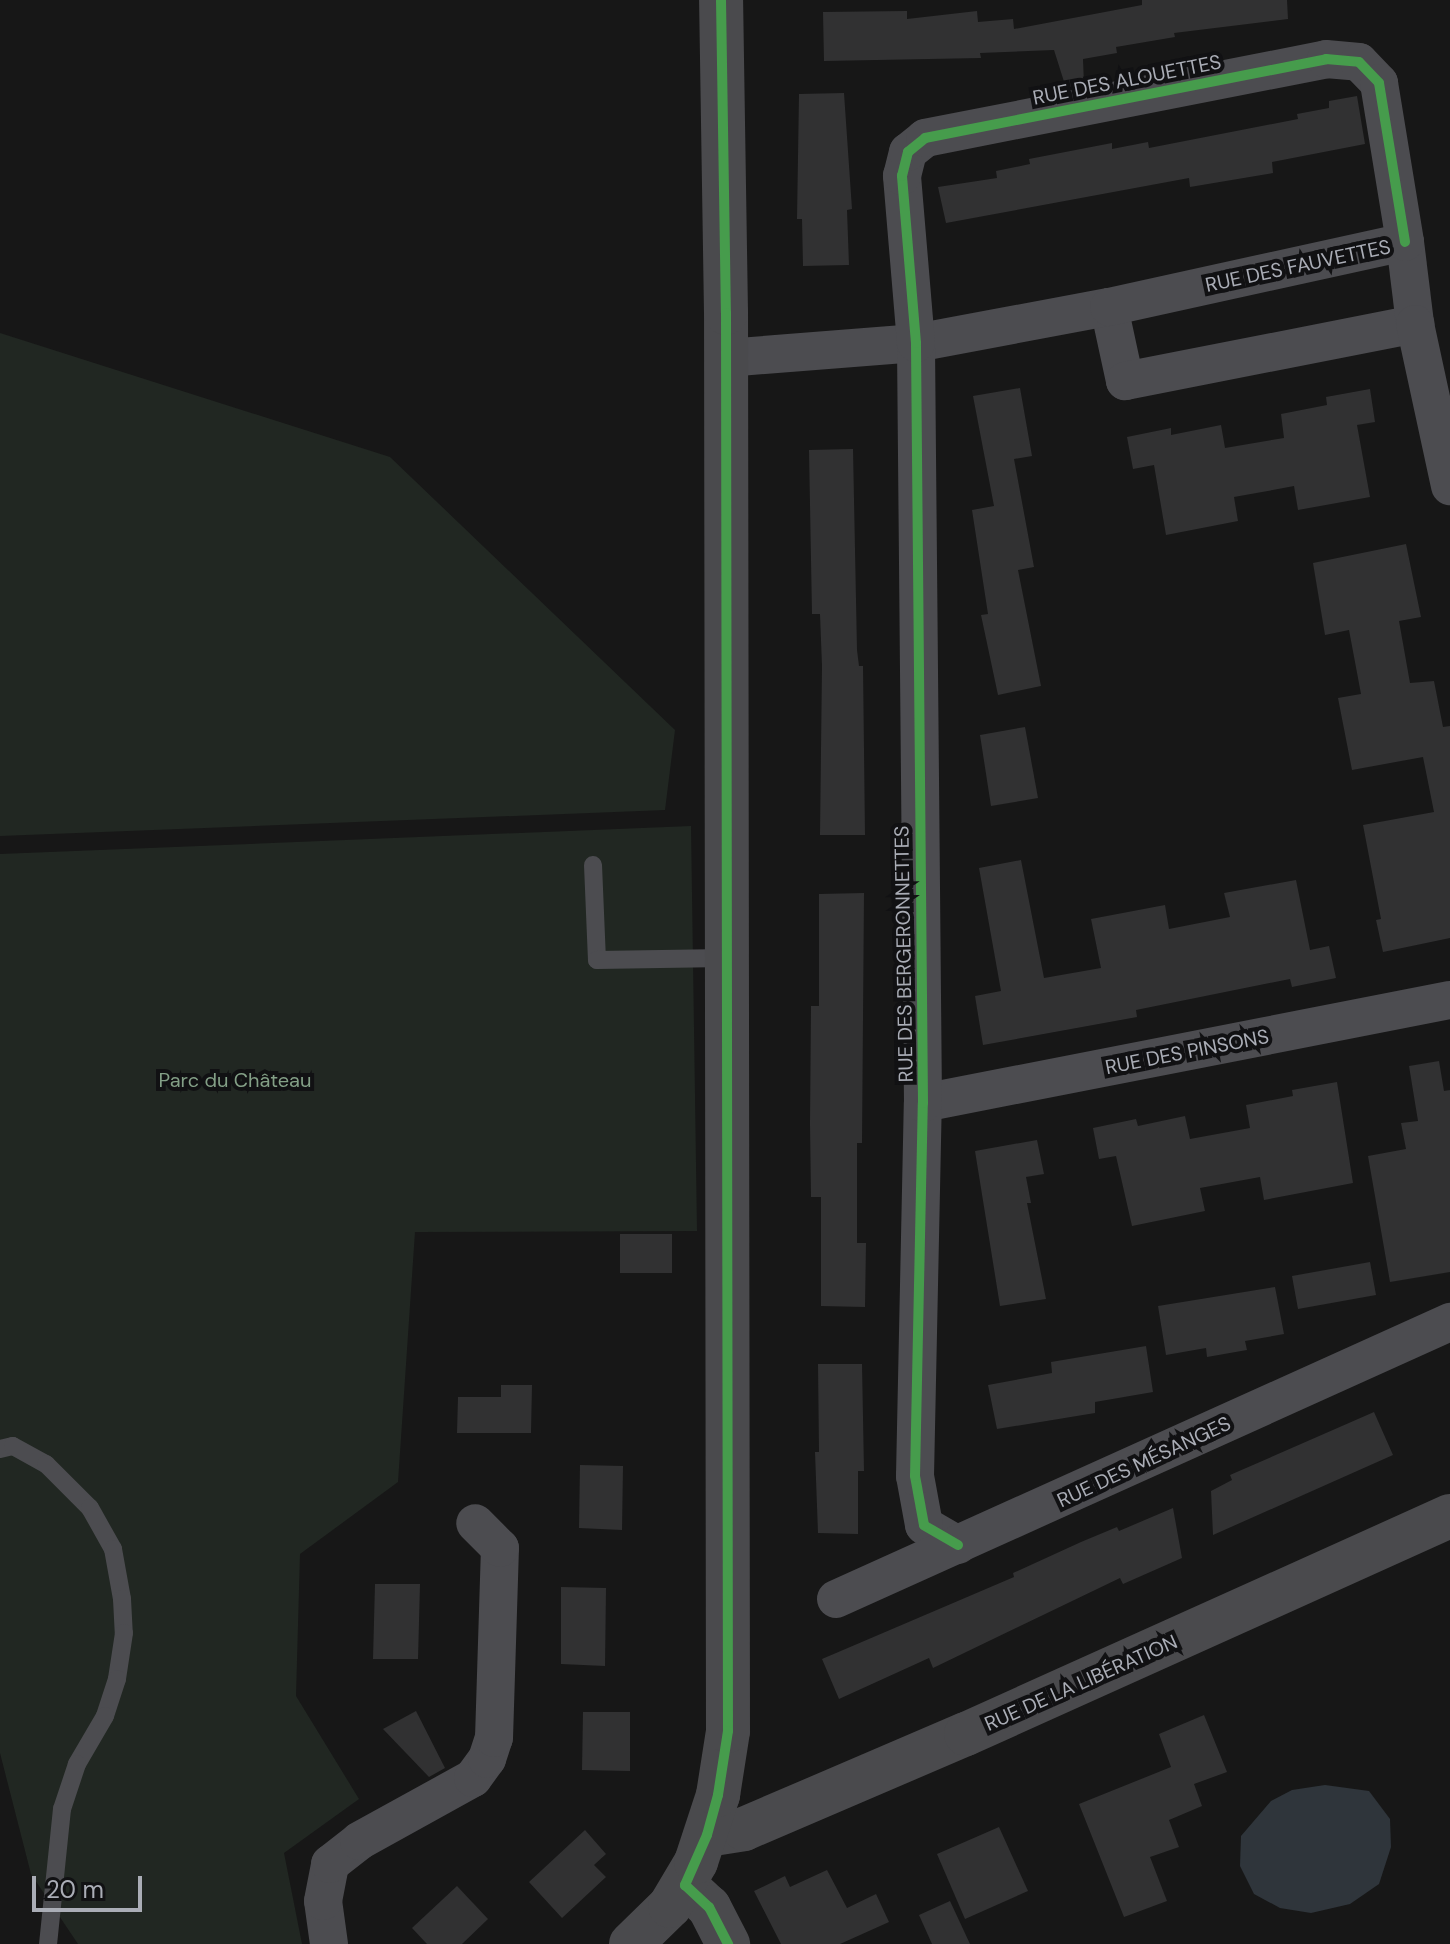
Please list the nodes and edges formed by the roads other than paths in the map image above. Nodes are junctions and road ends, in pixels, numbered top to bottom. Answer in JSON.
{"nodes":[{"id":1,"x":721,"y":0,"type":"edge"},
{"id":2,"x":1405,"y":242,"type":"junction"},
{"id":3,"x":1109,"y":307,"type":"junction"},
{"id":4,"x":1415,"y":324,"type":"junction"},
{"id":5,"x":916,"y":343,"type":"junction"},
{"id":6,"x":726,"y":358,"type":"junction"},
{"id":7,"x":1450,"y":486,"type":"edge"},
{"id":8,"x":593,"y":865,"type":"dead end"},
{"id":9,"x":725,"y":958,"type":"junction"},
{"id":10,"x":1450,"y":1000,"type":"edge"},
{"id":11,"x":923,"y":1103,"type":"junction"},
{"id":12,"x":1450,"y":1322,"type":"edge"},
{"id":13,"x":0,"y":1449,"type":"edge"},
{"id":14,"x":1450,"y":1516,"type":"edge"},
{"id":15,"x":475,"y":1523,"type":"dead end"},
{"id":16,"x":958,"y":1545,"type":"junction"},
{"id":17,"x":836,"y":1599,"type":"dead end"},
{"id":18,"x":707,"y":1835,"type":"junction"},
{"id":19,"x":685,"y":1885,"type":"junction"},
{"id":20,"x":48,"y":1944,"type":"edge"},
{"id":21,"x":329,"y":1944,"type":"edge"},
{"id":22,"x":631,"y":1944,"type":"edge"},
{"id":23,"x":728,"y":1944,"type":"edge"}],
"edges":[{"from":1,"to":6,"type":"street"},
{"from":2,"to":3,"type":"street","name":"RUE DES FAUVETTES"},
{"from":2,"to":4,"type":"street","name":"RUE DES FAUVETTES"},
{"from":2,"to":5,"type":"street","name":"RUE DES ALOUETTES"},
{"from":3,"to":4,"type":"street"},
{"from":3,"to":5,"type":"street","name":"RUE DES FAUVETTES"},
{"from":4,"to":7,"type":"street","name":"RUE DES FAUVETTES"},
{"from":5,"to":6,"type":"street","name":"RUE DES FAUVETTES"},
{"from":5,"to":11,"type":"street","name":"RUE DES BERGERONNETTES"},
{"from":6,"to":9,"type":"street"},
{"from":8,"to":9,"type":"lane"},
{"from":9,"to":18,"type":"street"},
{"from":10,"to":11,"type":"street","name":"RUE DES PINSONS"},
{"from":11,"to":16,"type":"street","name":"RUE DES BERGERONNETTES"},
{"from":12,"to":16,"type":"street","name":"RUE DES MÉSANGES"},
{"from":13,"to":20,"type":"lane"},
{"from":14,"to":18,"type":"street","name":"RUE DE LA LIBÉRATION"},
{"from":15,"to":21,"type":"street"},
{"from":16,"to":17,"type":"street","name":"RUE DES MÉSANGES"},
{"from":18,"to":19,"type":"street"},
{"from":19,"to":22,"type":"street"},
{"from":19,"to":23,"type":"street"}]}
